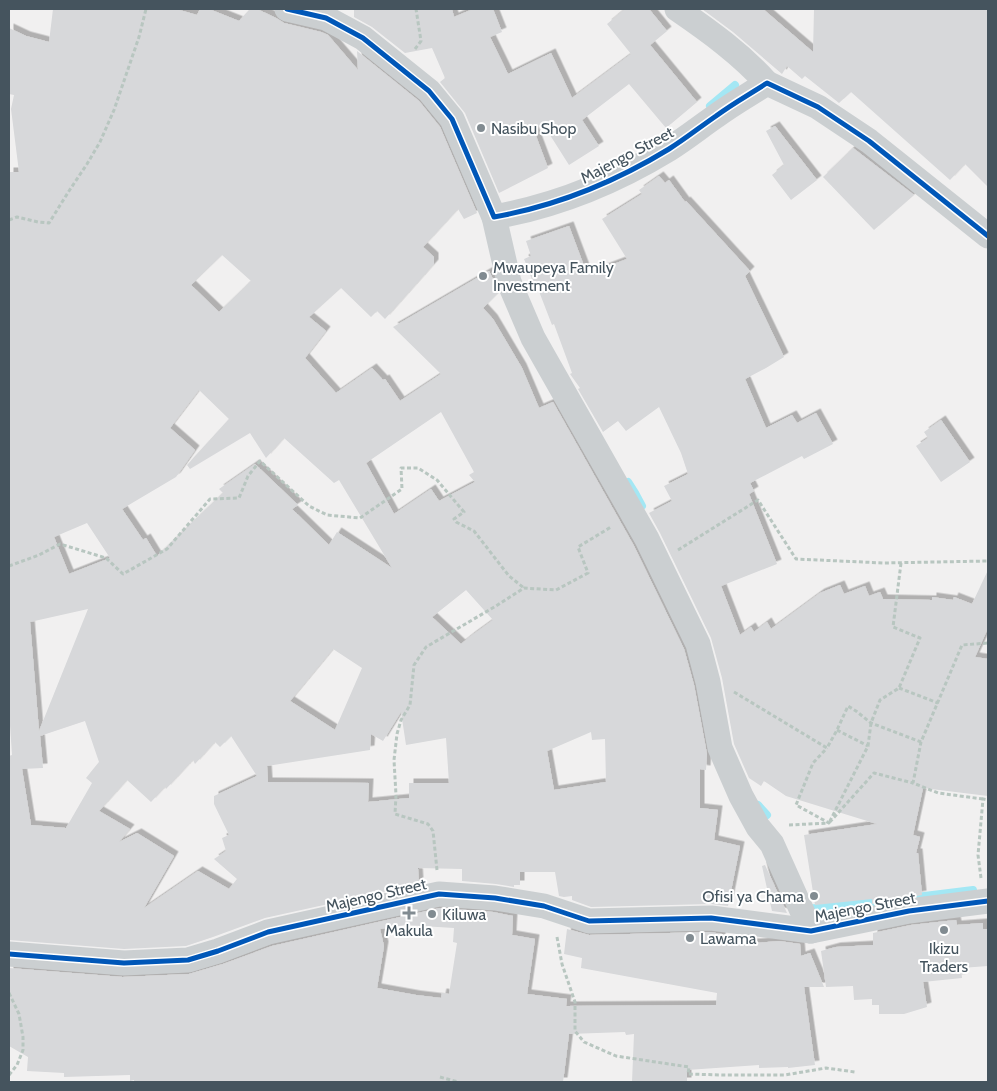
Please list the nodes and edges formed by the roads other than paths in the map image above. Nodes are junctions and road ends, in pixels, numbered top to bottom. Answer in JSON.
{"nodes":[{"id":1,"x":286,"y":9,"type":"edge"},
{"id":2,"x":677,"y":9,"type":"edge"},
{"id":3,"x":767,"y":83,"type":"junction"},
{"id":4,"x":494,"y":217,"type":"junction"},
{"id":5,"x":988,"y":236,"type":"edge"},
{"id":6,"x":986,"y":901,"type":"edge"},
{"id":7,"x":811,"y":931,"type":"junction"},
{"id":8,"x":9,"y":954,"type":"edge"}],
"edges":[{"from":1,"to":4,"type":"street"},
{"from":2,"to":3,"type":"street"},
{"from":3,"to":4,"type":"street","name":"Majengo Street"},
{"from":3,"to":5,"type":"street"},
{"from":4,"to":7,"type":"street"},
{"from":6,"to":7,"type":"street","name":"Majengo Street"},
{"from":7,"to":8,"type":"street","name":"Majengo Street"}]}
